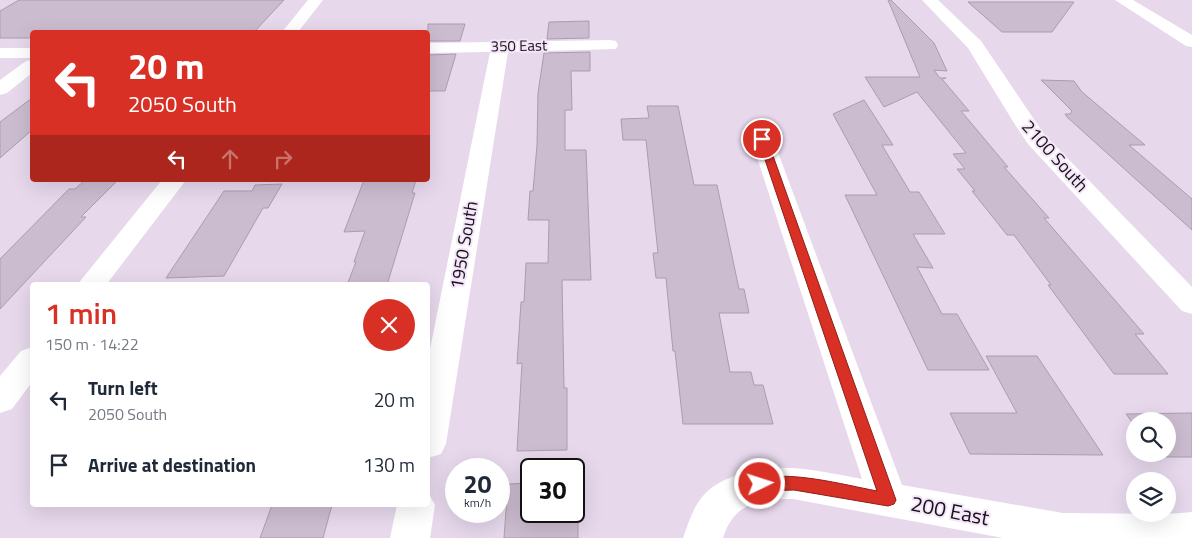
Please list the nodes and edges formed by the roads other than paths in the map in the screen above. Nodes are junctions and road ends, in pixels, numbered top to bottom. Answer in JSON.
{"nodes":[{"id":1,"x":316,"y":0,"type":"edge"},
{"id":2,"x":929,"y":0,"type":"edge"},
{"id":3,"x":1122,"y":0,"type":"edge"},
{"id":4,"x":292,"y":30,"type":"edge"},
{"id":5,"x":1192,"y":42,"type":"edge"},
{"id":6,"x":610,"y":45,"type":"dead end"},
{"id":7,"x":500,"y":47,"type":"junction"},
{"id":8,"x":430,"y":48,"type":"edge"},
{"id":9,"x":0,"y":53,"type":"edge"},
{"id":10,"x":30,"y":53,"type":"edge"},
{"id":11,"x":30,"y":67,"type":"edge"},
{"id":12,"x":0,"y":89,"type":"edge"},
{"id":13,"x":762,"y":139,"type":"dead end"},
{"id":14,"x":172,"y":182,"type":"edge"},
{"id":15,"x":93,"y":282,"type":"edge"},
{"id":16,"x":1192,"y":304,"type":"edge"},
{"id":17,"x":30,"y":362,"type":"edge"},
{"id":18,"x":0,"y":400,"type":"edge"},
{"id":19,"x":430,"y":433,"type":"edge"},
{"id":20,"x":888,"y":500,"type":"junction"},
{"id":21,"x":416,"y":507,"type":"edge"},
{"id":22,"x":710,"y":523,"type":"edge"},
{"id":23,"x":1192,"y":530,"type":"edge"},
{"id":24,"x":410,"y":538,"type":"edge"}],
"edges":[{"from":1,"to":4,"type":"street"},
{"from":2,"to":16,"type":"street","name":"2100 South"},
{"from":3,"to":5,"type":"street"},
{"from":6,"to":7,"type":"street","name":"350 East"},
{"from":7,"to":8,"type":"street","name":"350 East"},
{"from":7,"to":19,"type":"street","name":"1950 South"},
{"from":9,"to":10,"type":"street"},
{"from":11,"to":12,"type":"street"},
{"from":13,"to":20,"type":"street"},
{"from":14,"to":15,"type":"street"},
{"from":17,"to":18,"type":"street"},
{"from":20,"to":22,"type":"street","name":"200 East"},
{"from":20,"to":23,"type":"street","name":"200 East"},
{"from":21,"to":24,"type":"street"}]}
